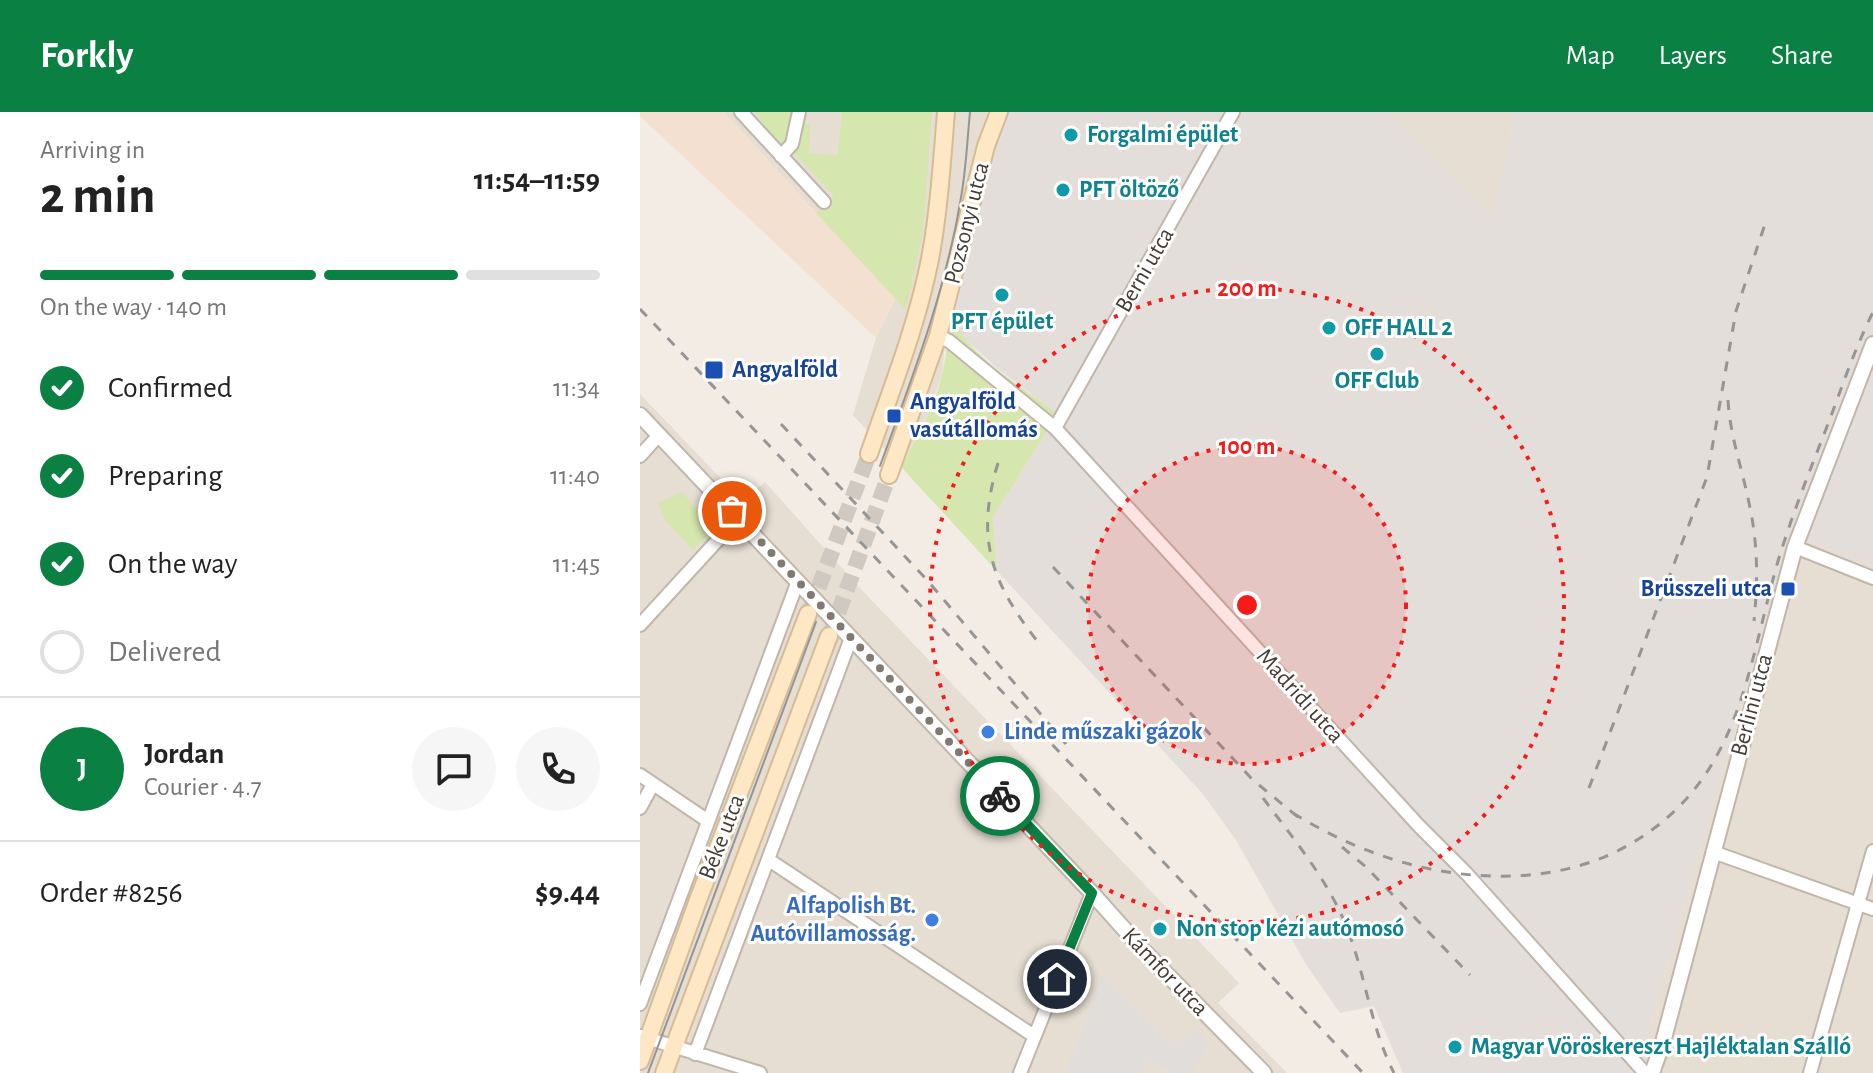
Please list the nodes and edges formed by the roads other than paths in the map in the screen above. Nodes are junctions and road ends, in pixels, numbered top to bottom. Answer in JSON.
{"nodes":[{"id":1,"x":741,"y":112,"type":"edge"},
{"id":2,"x":799,"y":112,"type":"edge"},
{"id":3,"x":946,"y":112,"type":"edge"},
{"id":4,"x":999,"y":112,"type":"edge"},
{"id":5,"x":1233,"y":112,"type":"edge"},
{"id":6,"x":781,"y":156,"type":"junction"},
{"id":7,"x":824,"y":202,"type":"dead end"},
{"id":8,"x":938,"y":336,"type":"junction"},
{"id":9,"x":1873,"y":344,"type":"edge"},
{"id":10,"x":640,"y":415,"type":"edge"},
{"id":11,"x":1055,"y":428,"type":"junction"},
{"id":12,"x":659,"y":435,"type":"junction"},
{"id":13,"x":869,"y":454,"type":"tunnel mouth"},
{"id":14,"x":640,"y":456,"type":"edge"},
{"id":15,"x":889,"y":475,"type":"tunnel mouth"},
{"id":16,"x":738,"y":518,"type":"junction"},
{"id":17,"x":1795,"y":547,"type":"junction"},
{"id":18,"x":1873,"y":578,"type":"edge"},
{"id":19,"x":798,"y":581,"type":"junction"},
{"id":20,"x":808,"y":614,"type":"tunnel mouth"},
{"id":21,"x":640,"y":625,"type":"edge"},
{"id":22,"x":829,"y":636,"type":"tunnel mouth"},
{"id":23,"x":851,"y":638,"type":"junction"},
{"id":24,"x":640,"y":775,"type":"edge"},
{"id":25,"x":653,"y":784,"type":"junction"},
{"id":26,"x":640,"y":808,"type":"edge"},
{"id":27,"x":708,"y":821,"type":"junction"},
{"id":28,"x":1873,"y":851,"type":"edge"},
{"id":29,"x":1713,"y":852,"type":"junction"},
{"id":30,"x":769,"y":860,"type":"junction"},
{"id":31,"x":1092,"y":893,"type":"junction"},
{"id":32,"x":1858,"y":903,"type":"junction"},
{"id":33,"x":1873,"y":909,"type":"edge"},
{"id":34,"x":640,"y":1004,"type":"edge"},
{"id":35,"x":1034,"y":1036,"type":"junction"},
{"id":36,"x":644,"y":1037,"type":"edge"},
{"id":37,"x":674,"y":1047,"type":"junction"},
{"id":38,"x":695,"y":1054,"type":"junction"},
{"id":39,"x":640,"y":1061,"type":"edge"},
{"id":40,"x":664,"y":1073,"type":"edge"},
{"id":41,"x":760,"y":1073,"type":"edge"},
{"id":42,"x":1020,"y":1073,"type":"edge"},
{"id":43,"x":1264,"y":1073,"type":"edge"},
{"id":44,"x":1645,"y":1073,"type":"edge"},
{"id":45,"x":1652,"y":1073,"type":"edge"},
{"id":46,"x":1810,"y":1073,"type":"edge"}],
"edges":[{"from":1,"to":6,"type":"street"},
{"from":2,"to":6,"type":"street"},
{"from":3,"to":13,"type":"main road","name":"Pozsonyi utca"},
{"from":4,"to":8,"type":"main road","name":"Pozsonyi utca"},
{"from":5,"to":11,"type":"street","name":"Berni utca"},
{"from":6,"to":7,"type":"street"},
{"from":8,"to":11,"type":"street","name":"Madridi utca"},
{"from":8,"to":15,"type":"main road"},
{"from":9,"to":17,"type":"street","name":"Berlini utca"},
{"from":10,"to":12,"type":"street","name":"Kámfor utca"},
{"from":11,"to":44,"type":"street","name":"Madridi utca"},
{"from":12,"to":14,"type":"street"},
{"from":12,"to":16,"type":"street","name":"Kámfor utca"},
{"from":16,"to":19,"type":"street","name":"Kámfor utca"},
{"from":16,"to":21,"type":"street"},
{"from":17,"to":18,"type":"street"},
{"from":17,"to":29,"type":"street","name":"Berlini utca"},
{"from":19,"to":23,"type":"street","name":"Kámfor utca"},
{"from":19,"to":27,"type":"street","name":"Béke utca"},
{"from":20,"to":36,"type":"main road","name":"Béke utca"},
{"from":22,"to":37,"type":"main road","name":"Béke utca"},
{"from":23,"to":30,"type":"street"},
{"from":23,"to":31,"type":"street","name":"Kámfor utca"},
{"from":24,"to":25,"type":"street"},
{"from":25,"to":26,"type":"street"},
{"from":25,"to":27,"type":"street"},
{"from":27,"to":34,"type":"street","name":"Béke utca"},
{"from":28,"to":32,"type":"street"},
{"from":29,"to":32,"type":"street"},
{"from":29,"to":45,"type":"street","name":"Berlini utca"},
{"from":30,"to":35,"type":"street"},
{"from":30,"to":38,"type":"street"},
{"from":31,"to":35,"type":"street"},
{"from":31,"to":43,"type":"street","name":"Kámfor utca"},
{"from":32,"to":33,"type":"street"},
{"from":32,"to":46,"type":"street"},
{"from":35,"to":42,"type":"street"},
{"from":36,"to":37,"type":"street"},
{"from":36,"to":39,"type":"main road","name":"Béke utca"},
{"from":37,"to":38,"type":"street"},
{"from":37,"to":40,"type":"main road","name":"Béke utca"},
{"from":38,"to":41,"type":"street"}]}
